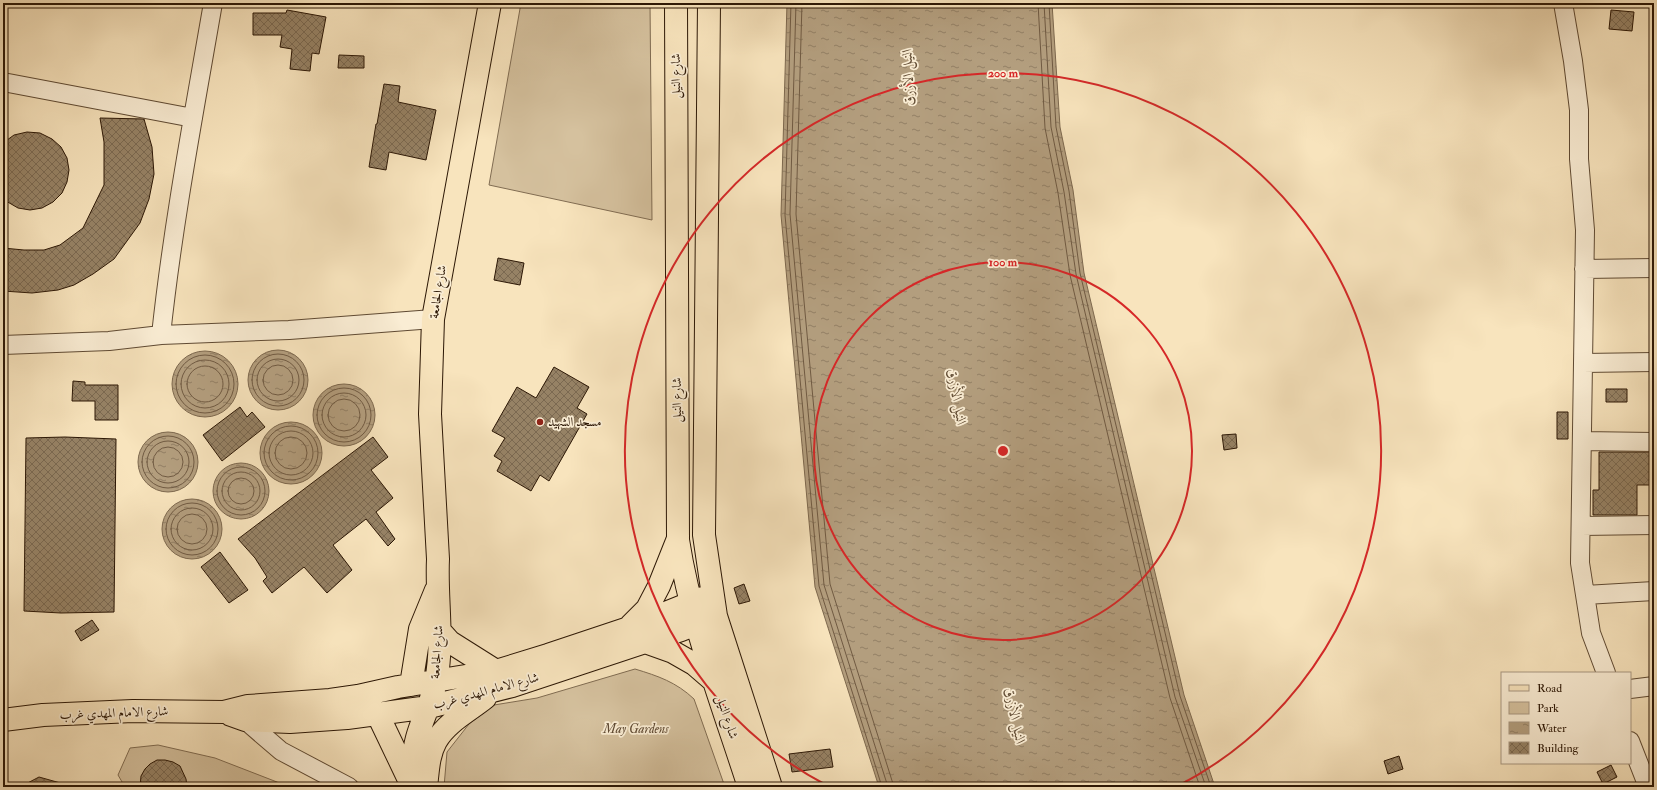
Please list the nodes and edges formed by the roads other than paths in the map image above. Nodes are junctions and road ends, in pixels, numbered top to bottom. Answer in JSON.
{"nodes":[{"id":1,"x":213,"y":3,"type":"edge"},
{"id":2,"x":490,"y":3,"type":"edge"},
{"id":3,"x":676,"y":3,"type":"edge"},
{"id":4,"x":709,"y":3,"type":"edge"},
{"id":5,"x":1564,"y":3,"type":"edge"},
{"id":6,"x":3,"y":82,"type":"edge"},
{"id":7,"x":193,"y":118,"type":"junction"},
{"id":8,"x":1654,"y":268,"type":"edge"},
{"id":9,"x":1584,"y":269,"type":"junction"},
{"id":10,"x":433,"y":319,"type":"junction"},
{"id":11,"x":161,"y":334,"type":"junction"},
{"id":12,"x":3,"y":346,"type":"edge"},
{"id":13,"x":1654,"y":362,"type":"edge"},
{"id":14,"x":1583,"y":363,"type":"junction"},
{"id":15,"x":706,"y":371,"type":"junction"},
{"id":16,"x":677,"y":372,"type":"junction"},
{"id":17,"x":1582,"y":441,"type":"junction"},
{"id":18,"x":1654,"y":442,"type":"edge"},
{"id":19,"x":1654,"y":525,"type":"edge"},
{"id":20,"x":1581,"y":526,"type":"junction"},
{"id":21,"x":678,"y":540,"type":"junction"},
{"id":22,"x":438,"y":586,"type":"junction"},
{"id":23,"x":1654,"y":591,"type":"edge"},
{"id":24,"x":712,"y":595,"type":"junction"},
{"id":25,"x":1585,"y":595,"type":"junction"},
{"id":26,"x":693,"y":614,"type":"junction"},
{"id":27,"x":716,"y":616,"type":"junction"},
{"id":28,"x":626,"y":629,"type":"junction"},
{"id":29,"x":441,"y":632,"type":"junction"},
{"id":30,"x":645,"y":642,"type":"junction"},
{"id":31,"x":496,"y":671,"type":"junction"},
{"id":32,"x":1606,"y":672,"type":"edge"},
{"id":33,"x":436,"y":681,"type":"junction"},
{"id":34,"x":716,"y":684,"type":"junction"},
{"id":35,"x":410,"y":685,"type":"junction"},
{"id":36,"x":1654,"y":686,"type":"edge"},
{"id":37,"x":1631,"y":689,"type":"edge"},
{"id":38,"x":491,"y":693,"type":"junction"},
{"id":39,"x":358,"y":696,"type":"junction"},
{"id":40,"x":429,"y":707,"type":"junction"},
{"id":41,"x":224,"y":712,"type":"junction"},
{"id":42,"x":378,"y":715,"type":"junction"},
{"id":43,"x":3,"y":720,"type":"edge"},
{"id":44,"x":245,"y":720,"type":"junction"},
{"id":45,"x":1631,"y":744,"type":"edge"},
{"id":46,"x":753,"y":776,"type":"edge"},
{"id":47,"x":349,"y":787,"type":"edge"},
{"id":48,"x":412,"y":787,"type":"edge"},
{"id":49,"x":417,"y":787,"type":"edge"},
{"id":50,"x":426,"y":787,"type":"edge"},
{"id":51,"x":771,"y":787,"type":"edge"},
{"id":52,"x":1648,"y":787,"type":"edge"}],
"edges":[{"from":1,"to":7,"type":"street"},
{"from":2,"to":10,"type":"main road","name":"شارع الجامعة"},
{"from":3,"to":16,"type":"main road","name":"شارع النيل"},
{"from":4,"to":15,"type":"main road","name":"شارع النيل"},
{"from":5,"to":9,"type":"street"},
{"from":6,"to":7,"type":"street"},
{"from":7,"to":11,"type":"street"},
{"from":8,"to":9,"type":"street"},
{"from":9,"to":14,"type":"street"},
{"from":10,"to":11,"type":"street"},
{"from":10,"to":22,"type":"main road","name":"شارع الجامعة"},
{"from":11,"to":12,"type":"street"},
{"from":13,"to":14,"type":"street"},
{"from":14,"to":17,"type":"street"},
{"from":15,"to":16,"type":"main road"},
{"from":15,"to":24,"type":"main road","name":"شارع النيل"},
{"from":16,"to":21,"type":"main road","name":"شارع النيل"},
{"from":17,"to":18,"type":"street"},
{"from":17,"to":20,"type":"street"},
{"from":19,"to":20,"type":"street"},
{"from":20,"to":25,"type":"street"},
{"from":21,"to":26,"type":"main road","name":"شارع النيل"},
{"from":21,"to":28,"type":"main road"},
{"from":22,"to":29,"type":"main road","name":"شارع الجامعة"},
{"from":22,"to":35,"type":"main road","name":"شارع الجامعة"},
{"from":23,"to":25,"type":"street"},
{"from":24,"to":26,"type":"main road","name":"شارع الامام المهدي غرب"},
{"from":24,"to":27,"type":"main road","name":"شارع النيل"},
{"from":25,"to":32,"type":"street"},
{"from":26,"to":27,"type":"main road","name":"شارع الامام المهدي غرب"},
{"from":26,"to":28,"type":"main road","name":"شارع الامام المهدي غرب"},
{"from":26,"to":30,"type":"main road","name":"شارع الامام المهدي غرب"},
{"from":26,"to":34,"type":"main road","name":"شارع النيل"},
{"from":27,"to":46,"type":"main road","name":"شارع النيل"},
{"from":28,"to":31,"type":"main road","name":"شارع الامام المهدي غرب"},
{"from":29,"to":31,"type":"main road"},
{"from":29,"to":33,"type":"main road","name":"شارع الجامعة"},
{"from":30,"to":34,"type":"main road"},
{"from":30,"to":38,"type":"main road","name":"شارع الامام المهدي غرب"},
{"from":31,"to":33,"type":"main road","name":"شارع الامام المهدي غرب"},
{"from":33,"to":35,"type":"main road","name":"شارع الامام المهدي غرب"},
{"from":33,"to":40,"type":"main road","name":"شارع الجامعة"},
{"from":34,"to":46,"type":"main road","name":"شارع النيل"},
{"from":35,"to":39,"type":"main road","name":"شارع الامام المهدي غرب"},
{"from":36,"to":37,"type":"street"},
{"from":38,"to":40,"type":"main road","name":"شارع الامام المهدي غرب"},
{"from":38,"to":50,"type":"main road"},
{"from":39,"to":41,"type":"main road","name":"شارع الامام المهدي غرب"},
{"from":39,"to":42,"type":"main road"},
{"from":40,"to":42,"type":"main road","name":"شارع الامام المهدي غرب"},
{"from":40,"to":49,"type":"main road","name":"شارع الجامعة"},
{"from":41,"to":43,"type":"main road","name":"شارع الامام المهدي غرب"},
{"from":41,"to":44,"type":"main road","name":"شارع الامام المهدي غرب"},
{"from":42,"to":44,"type":"main road","name":"شارع الامام المهدي غرب"},
{"from":42,"to":48,"type":"main road"},
{"from":44,"to":47,"type":"street"},
{"from":45,"to":52,"type":"street"},
{"from":46,"to":51,"type":"main road","name":"شارع النيل"}]}
